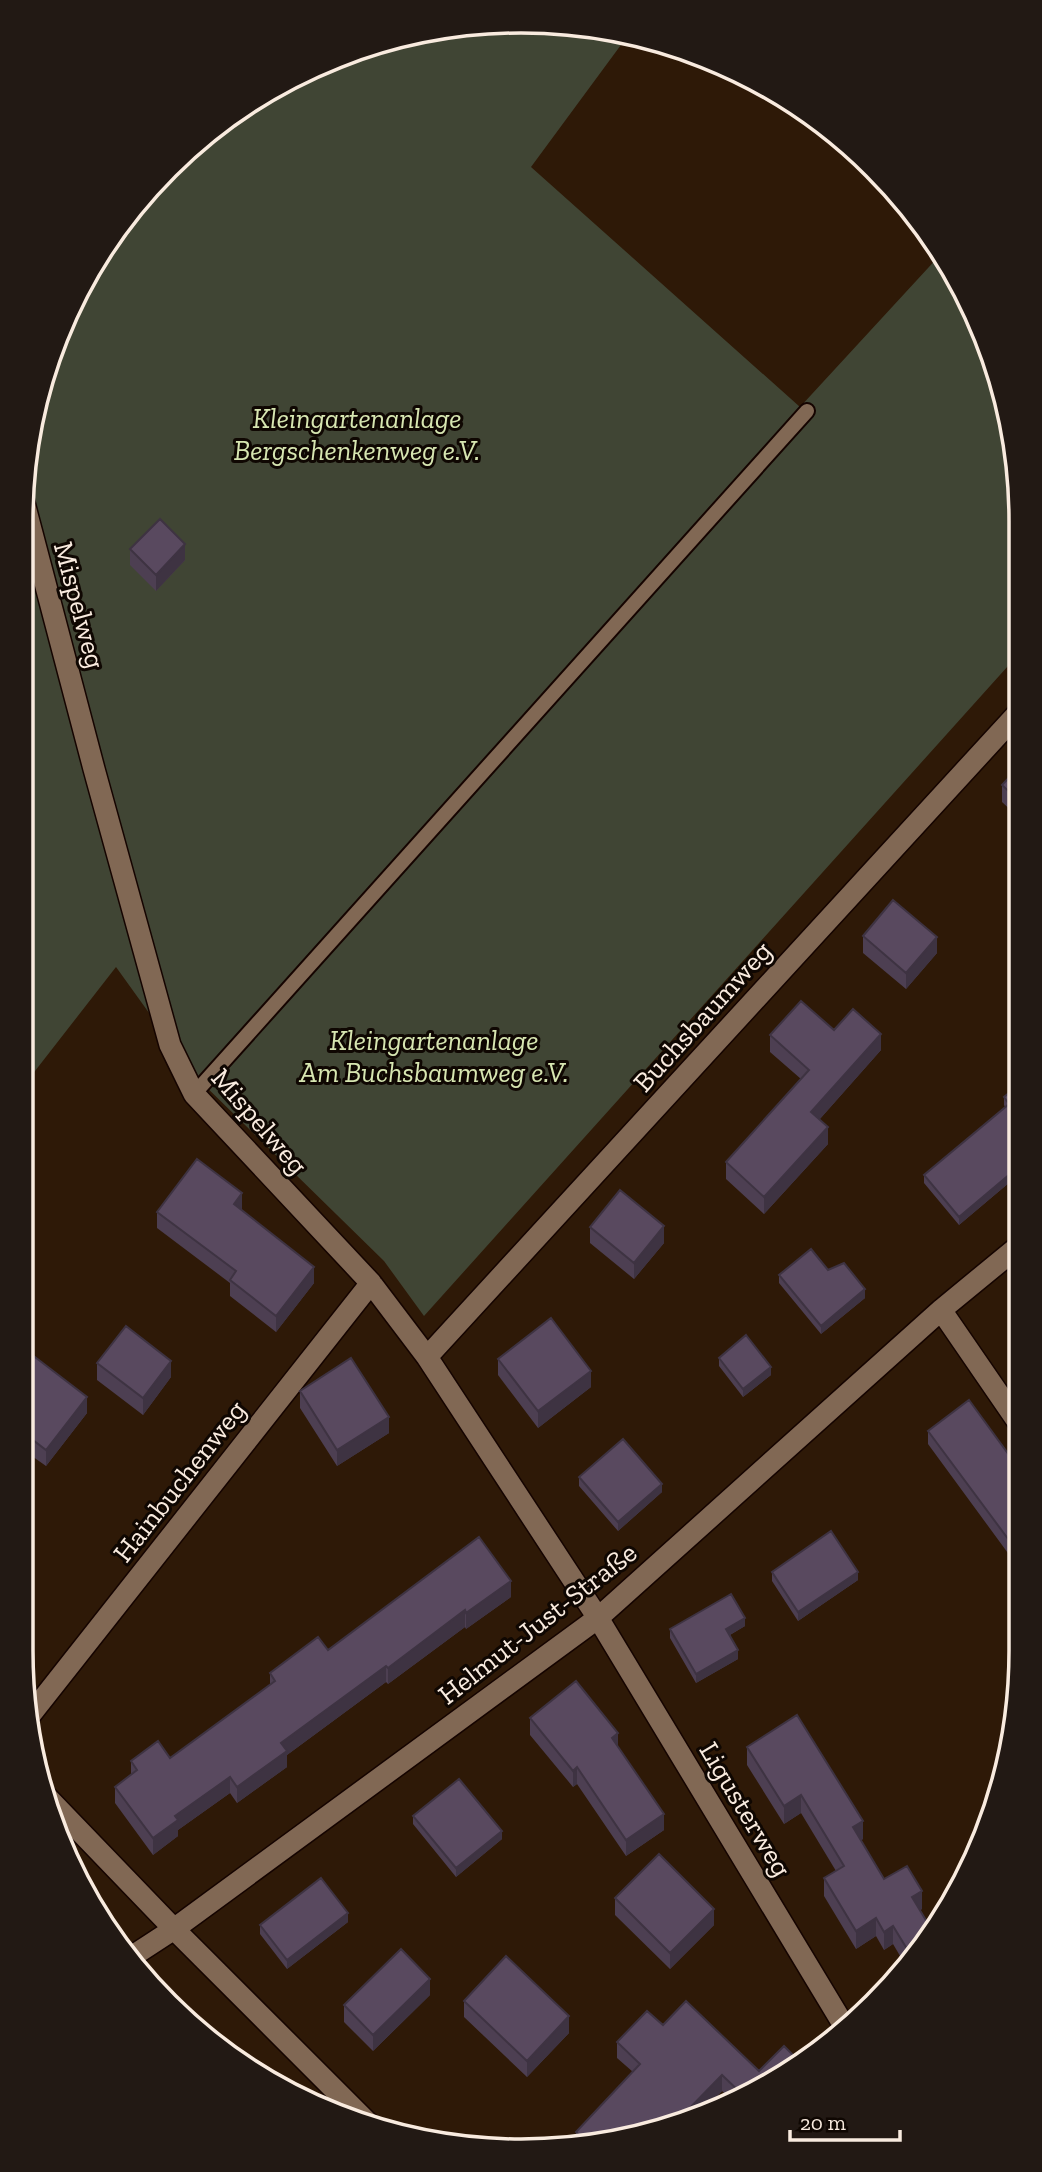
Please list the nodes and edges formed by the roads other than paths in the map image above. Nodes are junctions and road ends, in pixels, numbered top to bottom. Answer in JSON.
{"nodes":[{"id":1,"x":807,"y":411,"type":"dead end"},
{"id":2,"x":33,"y":537,"type":"edge"},
{"id":3,"x":1009,"y":723,"type":"edge"},
{"id":4,"x":194,"y":1094,"type":"junction"},
{"id":5,"x":1009,"y":1254,"type":"edge"},
{"id":6,"x":371,"y":1283,"type":"junction"},
{"id":7,"x":942,"y":1310,"type":"junction"},
{"id":8,"x":427,"y":1357,"type":"junction"},
{"id":9,"x":1009,"y":1409,"type":"edge"},
{"id":10,"x":598,"y":1618,"type":"junction"},
{"id":11,"x":36,"y":1707,"type":"edge"},
{"id":12,"x":60,"y":1810,"type":"edge"},
{"id":13,"x":174,"y":1928,"type":"junction"},
{"id":14,"x":138,"y":1953,"type":"edge"},
{"id":15,"x":841,"y":2020,"type":"edge"},
{"id":16,"x":355,"y":2110,"type":"edge"}],
"edges":[{"from":1,"to":4,"type":"lane"},
{"from":2,"to":4,"type":"street","name":"Mispelweg"},
{"from":3,"to":8,"type":"street","name":"Buchsbaumweg"},
{"from":4,"to":6,"type":"street","name":"Mispelweg"},
{"from":5,"to":7,"type":"street","name":"Helmut-Just-Straße"},
{"from":6,"to":8,"type":"street","name":"Mispelweg"},
{"from":6,"to":11,"type":"street","name":"Hainbuchenweg"},
{"from":7,"to":9,"type":"street"},
{"from":7,"to":10,"type":"street","name":"Helmut-Just-Straße"},
{"from":8,"to":10,"type":"street","name":"Mispelweg"},
{"from":10,"to":13,"type":"street","name":"Helmut-Just-Straße"},
{"from":10,"to":15,"type":"street","name":"Ligusterweg"},
{"from":12,"to":13,"type":"street"},
{"from":13,"to":14,"type":"street","name":"Helmut-Just-Straße"},
{"from":13,"to":16,"type":"street"}]}
